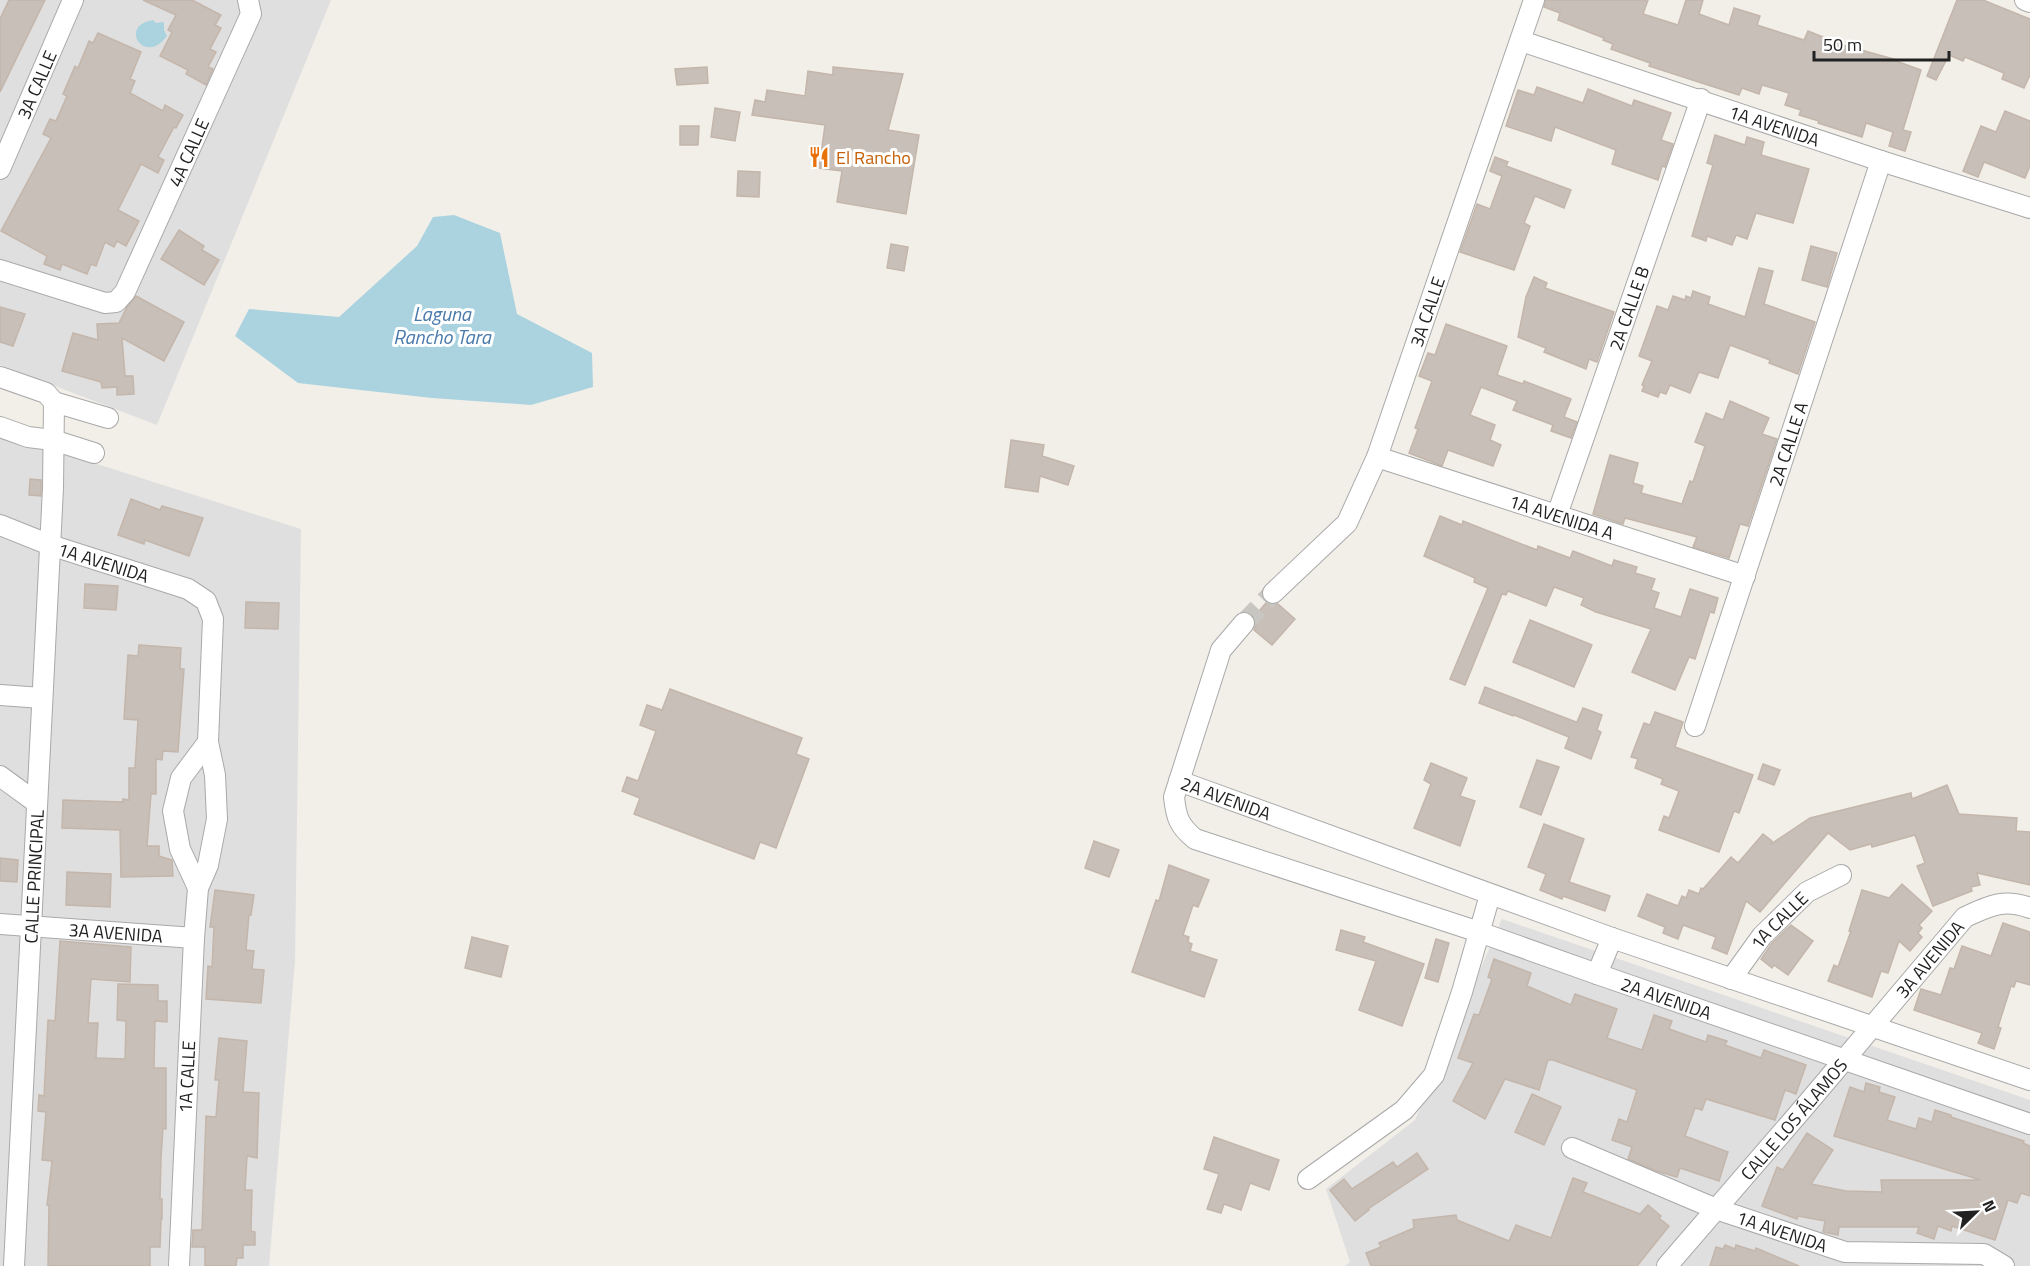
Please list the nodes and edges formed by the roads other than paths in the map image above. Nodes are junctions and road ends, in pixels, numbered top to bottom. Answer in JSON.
{"nodes":[{"id":1,"x":73,"y":0,"type":"edge"},
{"id":2,"x":248,"y":0,"type":"edge"},
{"id":3,"x":1533,"y":0,"type":"edge"},
{"id":4,"x":2025,"y":0,"type":"edge"},
{"id":5,"x":2030,"y":2,"type":"edge"},
{"id":6,"x":1521,"y":41,"type":"junction"},
{"id":7,"x":1701,"y":99,"type":"junction"},
{"id":8,"x":1881,"y":161,"type":"junction"},
{"id":9,"x":0,"y":169,"type":"edge"},
{"id":10,"x":2030,"y":208,"type":"edge"},
{"id":11,"x":0,"y":270,"type":"edge"},
{"id":12,"x":0,"y":377,"type":"edge"},
{"id":13,"x":54,"y":402,"type":"junction"},
{"id":14,"x":108,"y":418,"type":"dead end"},
{"id":15,"x":0,"y":427,"type":"edge"},
{"id":16,"x":28,"y":437,"type":"junction"},
{"id":17,"x":53,"y":440,"type":"junction"},
{"id":18,"x":94,"y":453,"type":"dead end"},
{"id":19,"x":1377,"y":457,"type":"junction"},
{"id":20,"x":52,"y":464,"type":"junction"},
{"id":21,"x":1557,"y":515,"type":"junction"},
{"id":22,"x":0,"y":525,"type":"edge"},
{"id":23,"x":50,"y":545,"type":"junction"},
{"id":24,"x":1745,"y":576,"type":"junction"},
{"id":25,"x":1273,"y":593,"type":"tunnel mouth"},
{"id":26,"x":206,"y":601,"type":"joint"},
{"id":27,"x":1244,"y":623,"type":"tunnel mouth"},
{"id":28,"x":0,"y":695,"type":"edge"},
{"id":29,"x":42,"y":698,"type":"junction"},
{"id":30,"x":1695,"y":726,"type":"dead end"},
{"id":31,"x":208,"y":742,"type":"junction"},
{"id":32,"x":0,"y":776,"type":"edge"},
{"id":33,"x":1179,"y":782,"type":"junction"},
{"id":34,"x":37,"y":803,"type":"junction"},
{"id":35,"x":1841,"y":875,"type":"dead end"},
{"id":36,"x":198,"y":888,"type":"junction"},
{"id":37,"x":1490,"y":895,"type":"junction"},
{"id":38,"x":2030,"y":908,"type":"edge"},
{"id":39,"x":0,"y":924,"type":"edge"},
{"id":40,"x":31,"y":926,"type":"junction"},
{"id":41,"x":1479,"y":932,"type":"junction"},
{"id":42,"x":194,"y":938,"type":"junction"},
{"id":43,"x":1612,"y":938,"type":"junction"},
{"id":44,"x":1597,"y":974,"type":"junction"},
{"id":45,"x":1731,"y":979,"type":"junction"},
{"id":46,"x":1871,"y":1026,"type":"junction"},
{"id":47,"x":1845,"y":1059,"type":"junction"},
{"id":48,"x":2030,"y":1080,"type":"edge"},
{"id":49,"x":2030,"y":1124,"type":"edge"},
{"id":50,"x":1572,"y":1148,"type":"dead end"},
{"id":51,"x":1308,"y":1179,"type":"dead end"},
{"id":52,"x":1716,"y":1209,"type":"junction"},
{"id":53,"x":14,"y":1266,"type":"edge"},
{"id":54,"x":179,"y":1266,"type":"edge"},
{"id":55,"x":1667,"y":1266,"type":"edge"},
{"id":56,"x":2004,"y":1266,"type":"edge"}],
"edges":[{"from":1,"to":9,"type":"street","name":"3A CALLE"},
{"from":2,"to":11,"type":"street","name":"4A CALLE"},
{"from":3,"to":6,"type":"street","name":"3A CALLE"},
{"from":4,"to":5,"type":"street"},
{"from":6,"to":7,"type":"street","name":"1A AVENIDA"},
{"from":6,"to":19,"type":"street","name":"3A CALLE"},
{"from":7,"to":8,"type":"street","name":"1A AVENIDA"},
{"from":7,"to":21,"type":"street","name":"2A CALLE B"},
{"from":8,"to":10,"type":"street","name":"1A AVENIDA"},
{"from":8,"to":24,"type":"street","name":"2A CALLE A"},
{"from":12,"to":13,"type":"street"},
{"from":13,"to":14,"type":"street"},
{"from":13,"to":17,"type":"street","name":"CALLE PRINCIPAL"},
{"from":15,"to":16,"type":"street"},
{"from":16,"to":17,"type":"street"},
{"from":16,"to":20,"type":"street"},
{"from":17,"to":18,"type":"street"},
{"from":17,"to":20,"type":"street","name":"CALLE PRINCIPAL"},
{"from":19,"to":21,"type":"street","name":"1A AVENIDA A"},
{"from":19,"to":25,"type":"street","name":"3A CALLE"},
{"from":20,"to":23,"type":"street","name":"CALLE PRINCIPAL"},
{"from":21,"to":24,"type":"street","name":"1A AVENIDA A"},
{"from":22,"to":23,"type":"street","name":"1A AVENIDA"},
{"from":23,"to":26,"type":"street","name":"1A AVENIDA"},
{"from":23,"to":29,"type":"street","name":"CALLE PRINCIPAL"},
{"from":24,"to":30,"type":"street","name":"2A CALLE A"},
{"from":26,"to":31,"type":"street","name":"1A CALLE"},
{"from":27,"to":33,"type":"street"},
{"from":28,"to":29,"type":"street"},
{"from":29,"to":34,"type":"street","name":"CALLE PRINCIPAL"},
{"from":31,"to":36,"type":"street","name":"1A CALLE"},
{"from":31,"to":36,"type":"street","name":"1A CALLE"},
{"from":32,"to":34,"type":"street"},
{"from":33,"to":37,"type":"street","name":"2A AVENIDA"},
{"from":33,"to":41,"type":"street","name":"2A AVENIDA"},
{"from":34,"to":40,"type":"street","name":"CALLE PRINCIPAL"},
{"from":35,"to":45,"type":"street","name":"1A CALLE"},
{"from":36,"to":42,"type":"street","name":"1A CALLE"},
{"from":37,"to":41,"type":"street"},
{"from":37,"to":43,"type":"street","name":"2A AVENIDA"},
{"from":38,"to":46,"type":"street","name":"3A AVENIDA"},
{"from":39,"to":40,"type":"street","name":"3A AVENIDA"},
{"from":40,"to":42,"type":"street","name":"3A AVENIDA"},
{"from":40,"to":53,"type":"street","name":"CALLE PRINCIPAL"},
{"from":41,"to":44,"type":"street","name":"2A AVENIDA"},
{"from":41,"to":51,"type":"street"},
{"from":42,"to":54,"type":"street","name":"1A CALLE"},
{"from":43,"to":44,"type":"street"},
{"from":43,"to":45,"type":"street","name":"2A AVENIDA"},
{"from":44,"to":47,"type":"street","name":"2A AVENIDA"},
{"from":45,"to":46,"type":"street","name":"2A AVENIDA"},
{"from":46,"to":47,"type":"street","name":"CALLE LOS ÁLAMOS"},
{"from":46,"to":48,"type":"street","name":"2A AVENIDA"},
{"from":47,"to":49,"type":"street","name":"2A AVENIDA"},
{"from":47,"to":52,"type":"street","name":"CALLE LOS ÁLAMOS"},
{"from":50,"to":52,"type":"street","name":"1A AVENIDA"},
{"from":52,"to":55,"type":"street","name":"CALLE LOS ÁLAMOS"},
{"from":52,"to":56,"type":"street","name":"1A AVENIDA"}]}
